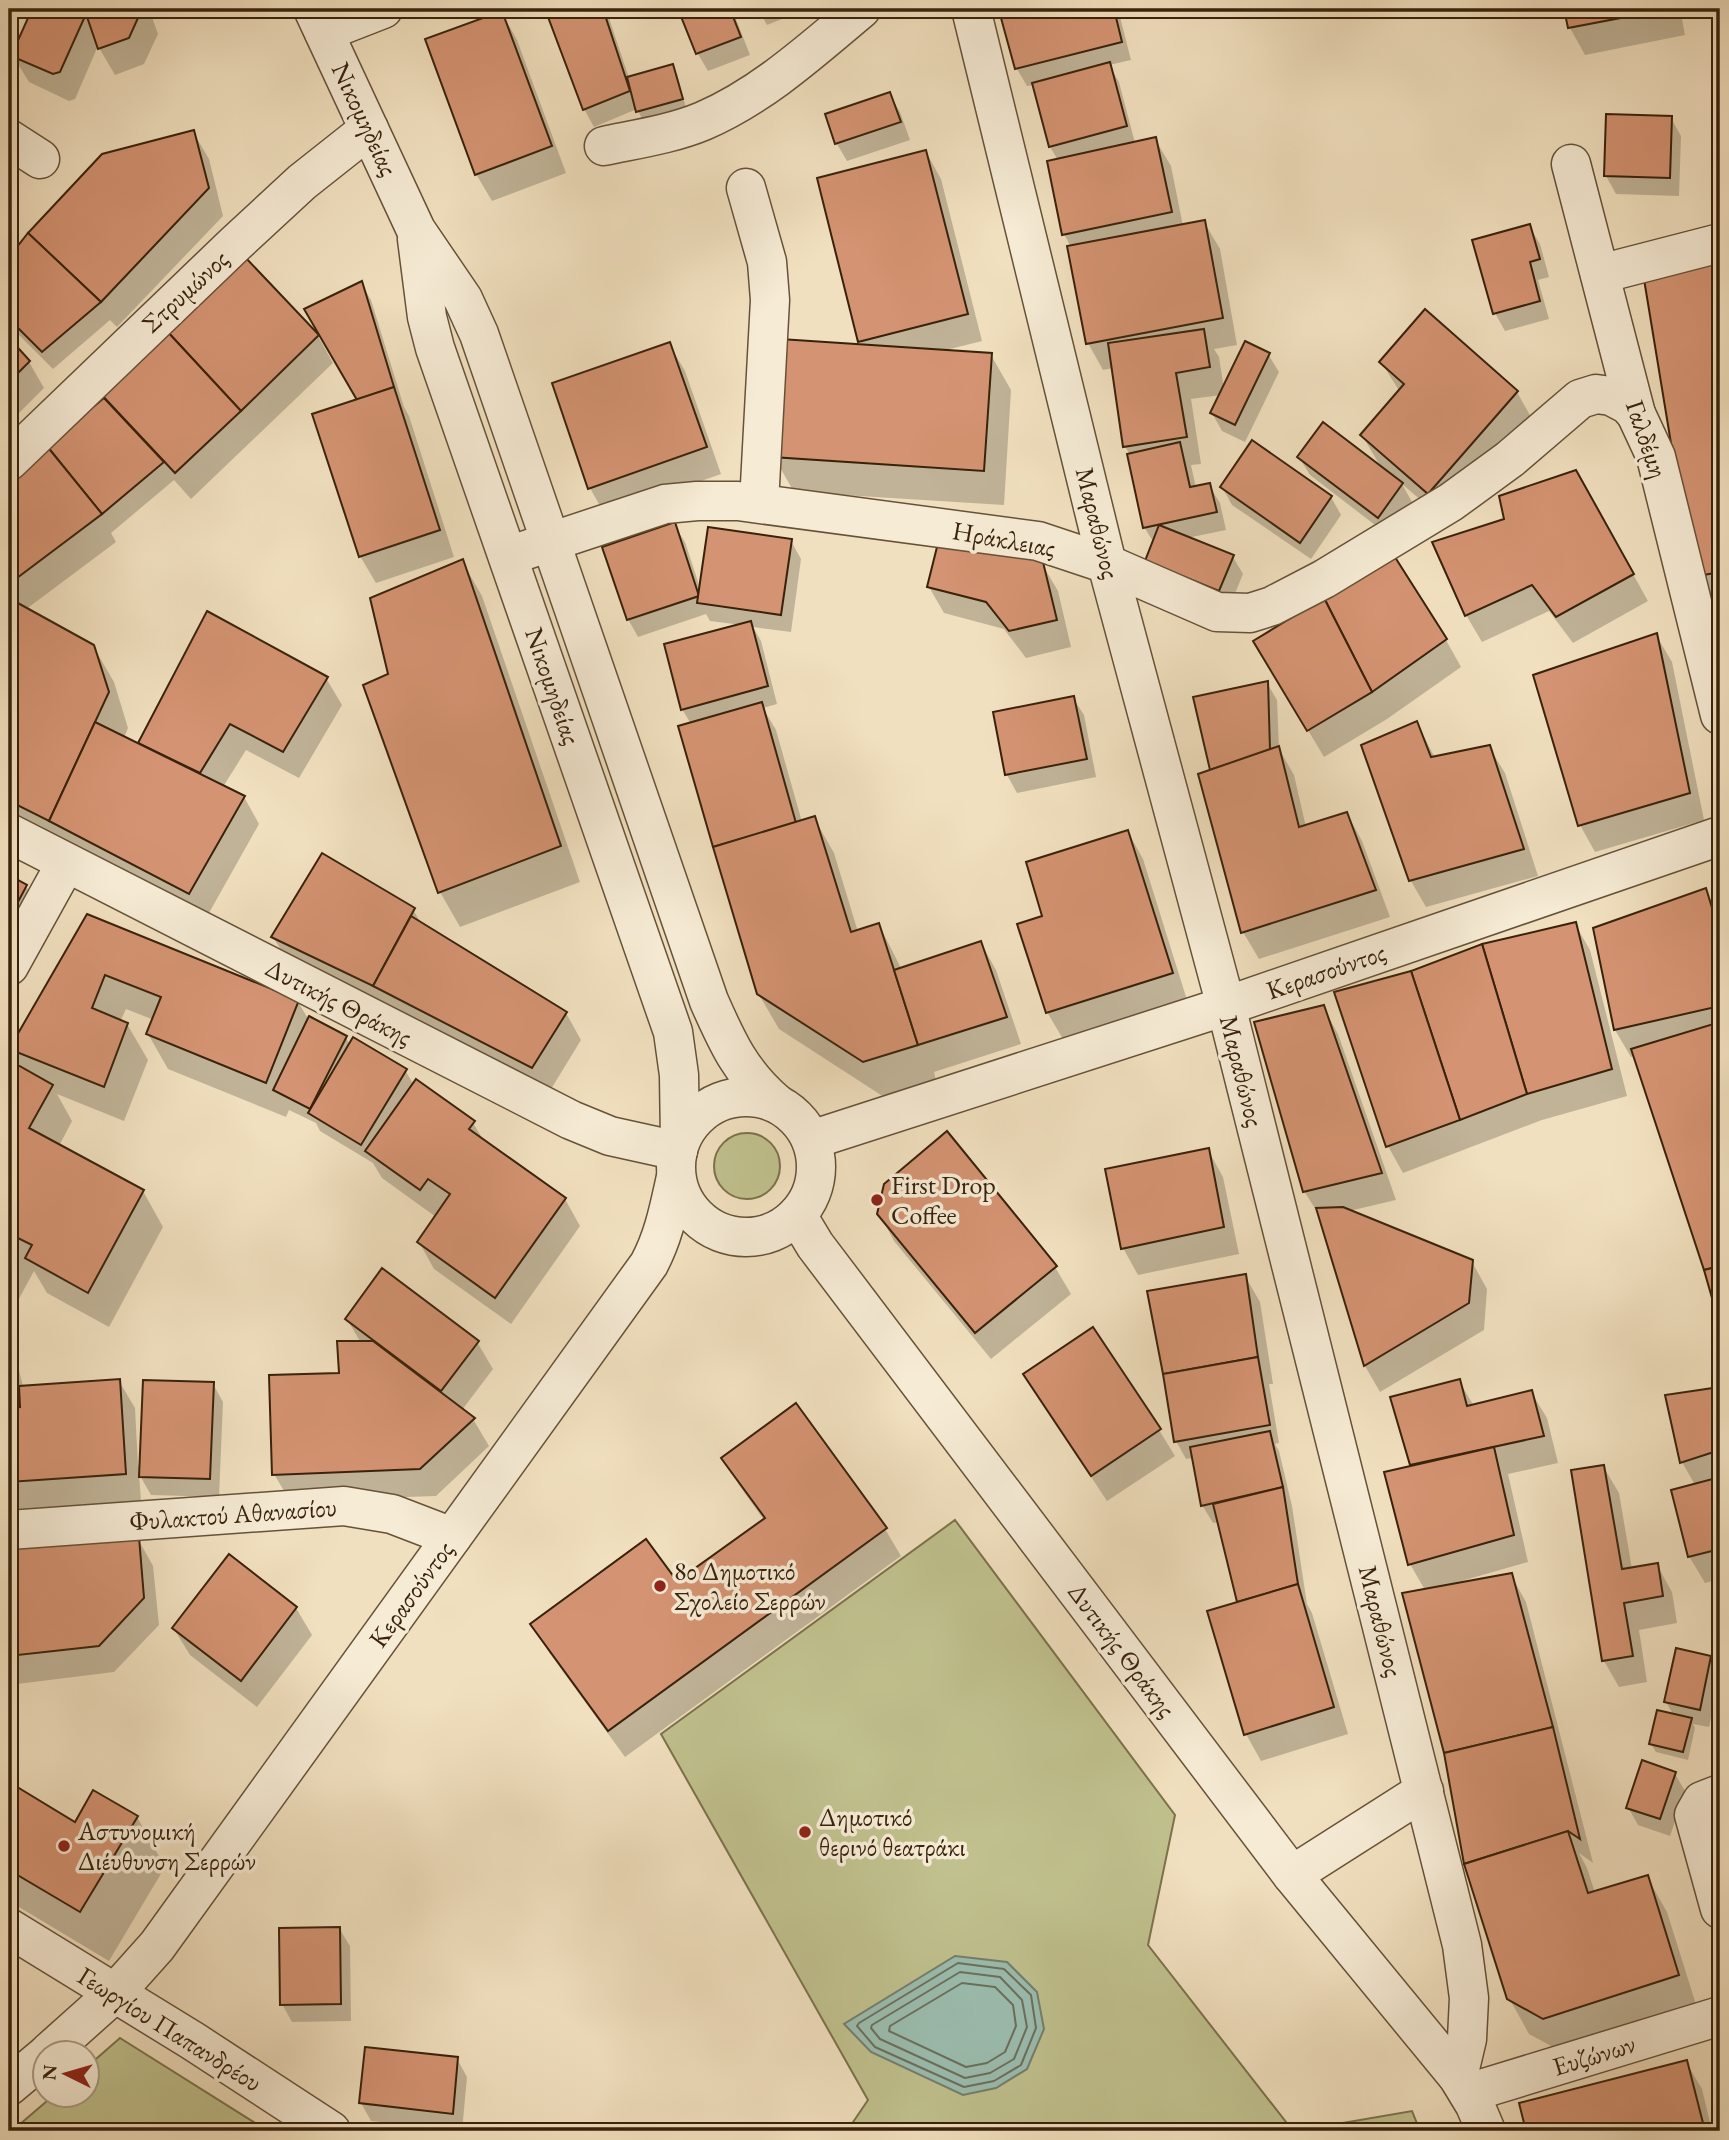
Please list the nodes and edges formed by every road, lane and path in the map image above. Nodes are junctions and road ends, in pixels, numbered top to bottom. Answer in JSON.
{"nodes":[{"id":1,"x":383,"y":9,"type":"edge"},
{"id":2,"x":861,"y":9,"type":"edge"},
{"id":3,"x":971,"y":9,"type":"edge"},
{"id":4,"x":318,"y":20,"type":"edge"},
{"id":5,"x":369,"y":129,"type":"junction"},
{"id":6,"x":9,"y":139,"type":"edge"},
{"id":7,"x":604,"y":146,"type":"dead end"},
{"id":8,"x":40,"y":159,"type":"dead end"},
{"id":9,"x":1572,"y":164,"type":"dead end"},
{"id":10,"x":746,"y":188,"type":"dead end"},
{"id":11,"x":416,"y":230,"type":"junction"},
{"id":12,"x":1720,"y":243,"type":"edge"},
{"id":13,"x":1600,"y":274,"type":"junction"},
{"id":14,"x":1636,"y":414,"type":"junction"},
{"id":15,"x":9,"y":461,"type":"edge"},
{"id":16,"x":759,"y":503,"type":"junction"},
{"id":17,"x":551,"y":541,"type":"junction"},
{"id":18,"x":508,"y":556,"type":"junction"},
{"id":19,"x":1107,"y":564,"type":"junction"},
{"id":20,"x":1707,"y":602,"type":"edge"},
{"id":21,"x":1720,"y":715,"type":"edge"},
{"id":22,"x":9,"y":833,"type":"edge"},
{"id":23,"x":1720,"y":836,"type":"edge"},
{"id":24,"x":66,"y":863,"type":"junction"},
{"id":25,"x":9,"y":966,"type":"edge"},
{"id":26,"x":1226,"y":1006,"type":"junction"},
{"id":27,"x":776,"y":1103,"type":"junction"},
{"id":28,"x":811,"y":1140,"type":"junction"},
{"id":29,"x":678,"y":1157,"type":"junction"},
{"id":30,"x":797,"y":1215,"type":"junction"},
{"id":31,"x":9,"y":1530,"type":"edge"},
{"id":32,"x":452,"y":1537,"type":"junction"},
{"id":33,"x":1424,"y":1791,"type":"junction"},
{"id":34,"x":1720,"y":1794,"type":"edge"},
{"id":35,"x":1292,"y":1875,"type":"junction"},
{"id":36,"x":1720,"y":1909,"type":"edge"},
{"id":37,"x":9,"y":1928,"type":"edge"},
{"id":38,"x":115,"y":1993,"type":"junction"},
{"id":39,"x":1718,"y":2025,"type":"edge"},
{"id":40,"x":65,"y":2038,"type":"edge"},
{"id":41,"x":32,"y":2067,"type":"edge"},
{"id":42,"x":1463,"y":2085,"type":"junction"},
{"id":43,"x":9,"y":2087,"type":"edge"},
{"id":44,"x":331,"y":2131,"type":"edge"},
{"id":45,"x":1486,"y":2131,"type":"edge"}],
"edges":[{"from":1,"to":4,"type":"street"},
{"from":2,"to":7,"type":"street"},
{"from":3,"to":19,"type":"street","name":"Μαραθώνος"},
{"from":4,"to":5,"type":"street","name":"Νικομηδείας"},
{"from":5,"to":11,"type":"street","name":"Νικομηδείας"},
{"from":5,"to":15,"type":"street","name":"Στρυμώνος"},
{"from":6,"to":8,"type":"street"},
{"from":9,"to":13,"type":"street","name":"Γαλδέμη"},
{"from":10,"to":16,"type":"street"},
{"from":11,"to":17,"type":"street","name":"Νικομηδείας"},
{"from":11,"to":18,"type":"street","name":"Νικομηδείας"},
{"from":12,"to":13,"type":"street"},
{"from":13,"to":14,"type":"street","name":"Γαλδέμη"},
{"from":14,"to":19,"type":"street","name":"Ηράκλειας"},
{"from":14,"to":20,"type":"street","name":"Γαλδέμη"},
{"from":16,"to":17,"type":"street","name":"Ηράκλειας"},
{"from":16,"to":19,"type":"street","name":"Ηράκλειας"},
{"from":17,"to":18,"type":"street","name":"Ηράκλειας"},
{"from":17,"to":27,"type":"street","name":"Νικομηδείας"},
{"from":18,"to":29,"type":"street","name":"Νικομηδείας"},
{"from":19,"to":26,"type":"street","name":"Μαραθώνος"},
{"from":20,"to":21,"type":"street","name":"Γαλδέμη"},
{"from":22,"to":24,"type":"street","name":"Δυτικής Θράκης"},
{"from":23,"to":26,"type":"street","name":"Κερασούντος"},
{"from":24,"to":25,"type":"street"},
{"from":24,"to":29,"type":"street","name":"Δυτικής Θράκης"},
{"from":26,"to":28,"type":"street","name":"Κερασούντος"},
{"from":26,"to":33,"type":"street","name":"Μαραθώνος"},
{"from":27,"to":28,"type":"street"},
{"from":27,"to":29,"type":"street"},
{"from":28,"to":30,"type":"street"},
{"from":29,"to":30,"type":"street"},
{"from":29,"to":32,"type":"street","name":"Κερασούντος"},
{"from":30,"to":35,"type":"street","name":"Δυτικής Θράκης"},
{"from":31,"to":32,"type":"street","name":"Φυλακτού Αθανασίου"},
{"from":32,"to":38,"type":"street","name":"Κερασούντος"},
{"from":33,"to":35,"type":"street"},
{"from":33,"to":42,"type":"street","name":"Μαραθώνος"},
{"from":34,"to":36,"type":"street"},
{"from":35,"to":42,"type":"street","name":"Δυτικής Θράκης"},
{"from":37,"to":38,"type":"street","name":"Γεωργίου Παπανδρέου"},
{"from":38,"to":40,"type":"street","name":"Κερασούντος"},
{"from":38,"to":44,"type":"street","name":"Γεωργίου Παπανδρέου"},
{"from":39,"to":42,"type":"street","name":"Ευζώνων"},
{"from":41,"to":43,"type":"street","name":"Κερασούντος"},
{"from":42,"to":45,"type":"street"}]}
